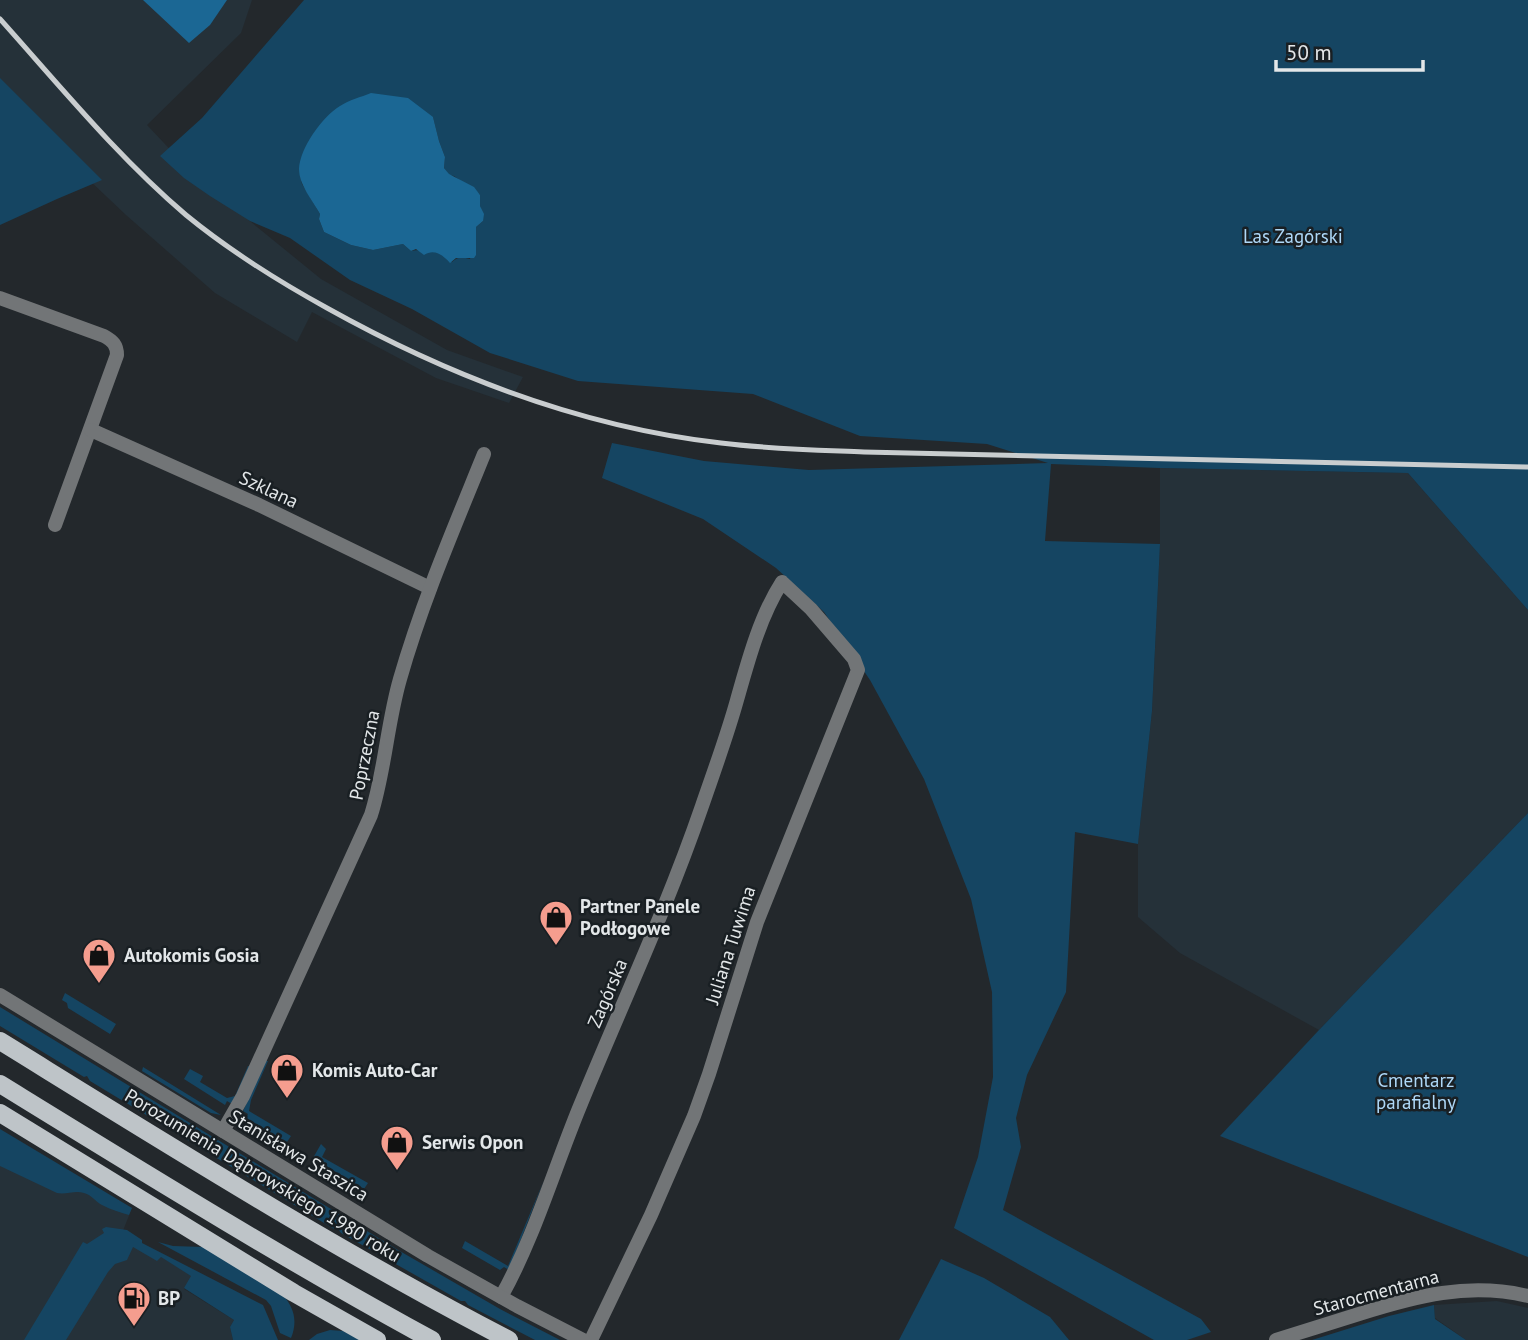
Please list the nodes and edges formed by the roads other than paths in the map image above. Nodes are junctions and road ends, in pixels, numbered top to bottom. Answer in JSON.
{"nodes":[{"id":1,"x":0,"y":298,"type":"edge"},
{"id":2,"x":91,"y":430,"type":"junction"},
{"id":3,"x":484,"y":454,"type":"dead end"},
{"id":4,"x":55,"y":525,"type":"dead end"},
{"id":5,"x":782,"y":582,"type":"joint"},
{"id":6,"x":430,"y":588,"type":"junction"},
{"id":7,"x":0,"y":995,"type":"edge"},
{"id":8,"x":0,"y":1041,"type":"edge"},
{"id":9,"x":0,"y":1084,"type":"edge"},
{"id":10,"x":0,"y":1113,"type":"edge"},
{"id":11,"x":223,"y":1131,"type":"junction"},
{"id":12,"x":1528,"y":1296,"type":"edge"},
{"id":13,"x":501,"y":1297,"type":"junction"},
{"id":14,"x":377,"y":1340,"type":"edge"},
{"id":15,"x":432,"y":1340,"type":"edge"},
{"id":16,"x":509,"y":1340,"type":"edge"},
{"id":17,"x":583,"y":1340,"type":"edge"},
{"id":18,"x":591,"y":1340,"type":"edge"},
{"id":19,"x":1276,"y":1340,"type":"edge"}],
"edges":[{"from":1,"to":2,"type":"street"},
{"from":2,"to":4,"type":"street"},
{"from":2,"to":6,"type":"street","name":"Szklana"},
{"from":3,"to":6,"type":"street","name":"Poprzeczna"},
{"from":5,"to":13,"type":"street","name":"Zagórska"},
{"from":5,"to":18,"type":"street","name":"Juliana Tuwima"},
{"from":6,"to":11,"type":"street","name":"Poprzeczna"},
{"from":7,"to":11,"type":"street","name":"Stanisława Staszica"},
{"from":8,"to":16,"type":"main road","name":"Porozumienia Dąbrowskiego 1980 roku"},
{"from":9,"to":15,"type":"main road"},
{"from":10,"to":14,"type":"main road"},
{"from":11,"to":13,"type":"street","name":"Stanisława Staszica"},
{"from":12,"to":19,"type":"street","name":"Starocmentarna"},
{"from":13,"to":17,"type":"street","name":"Stanisława Staszica"}]}
